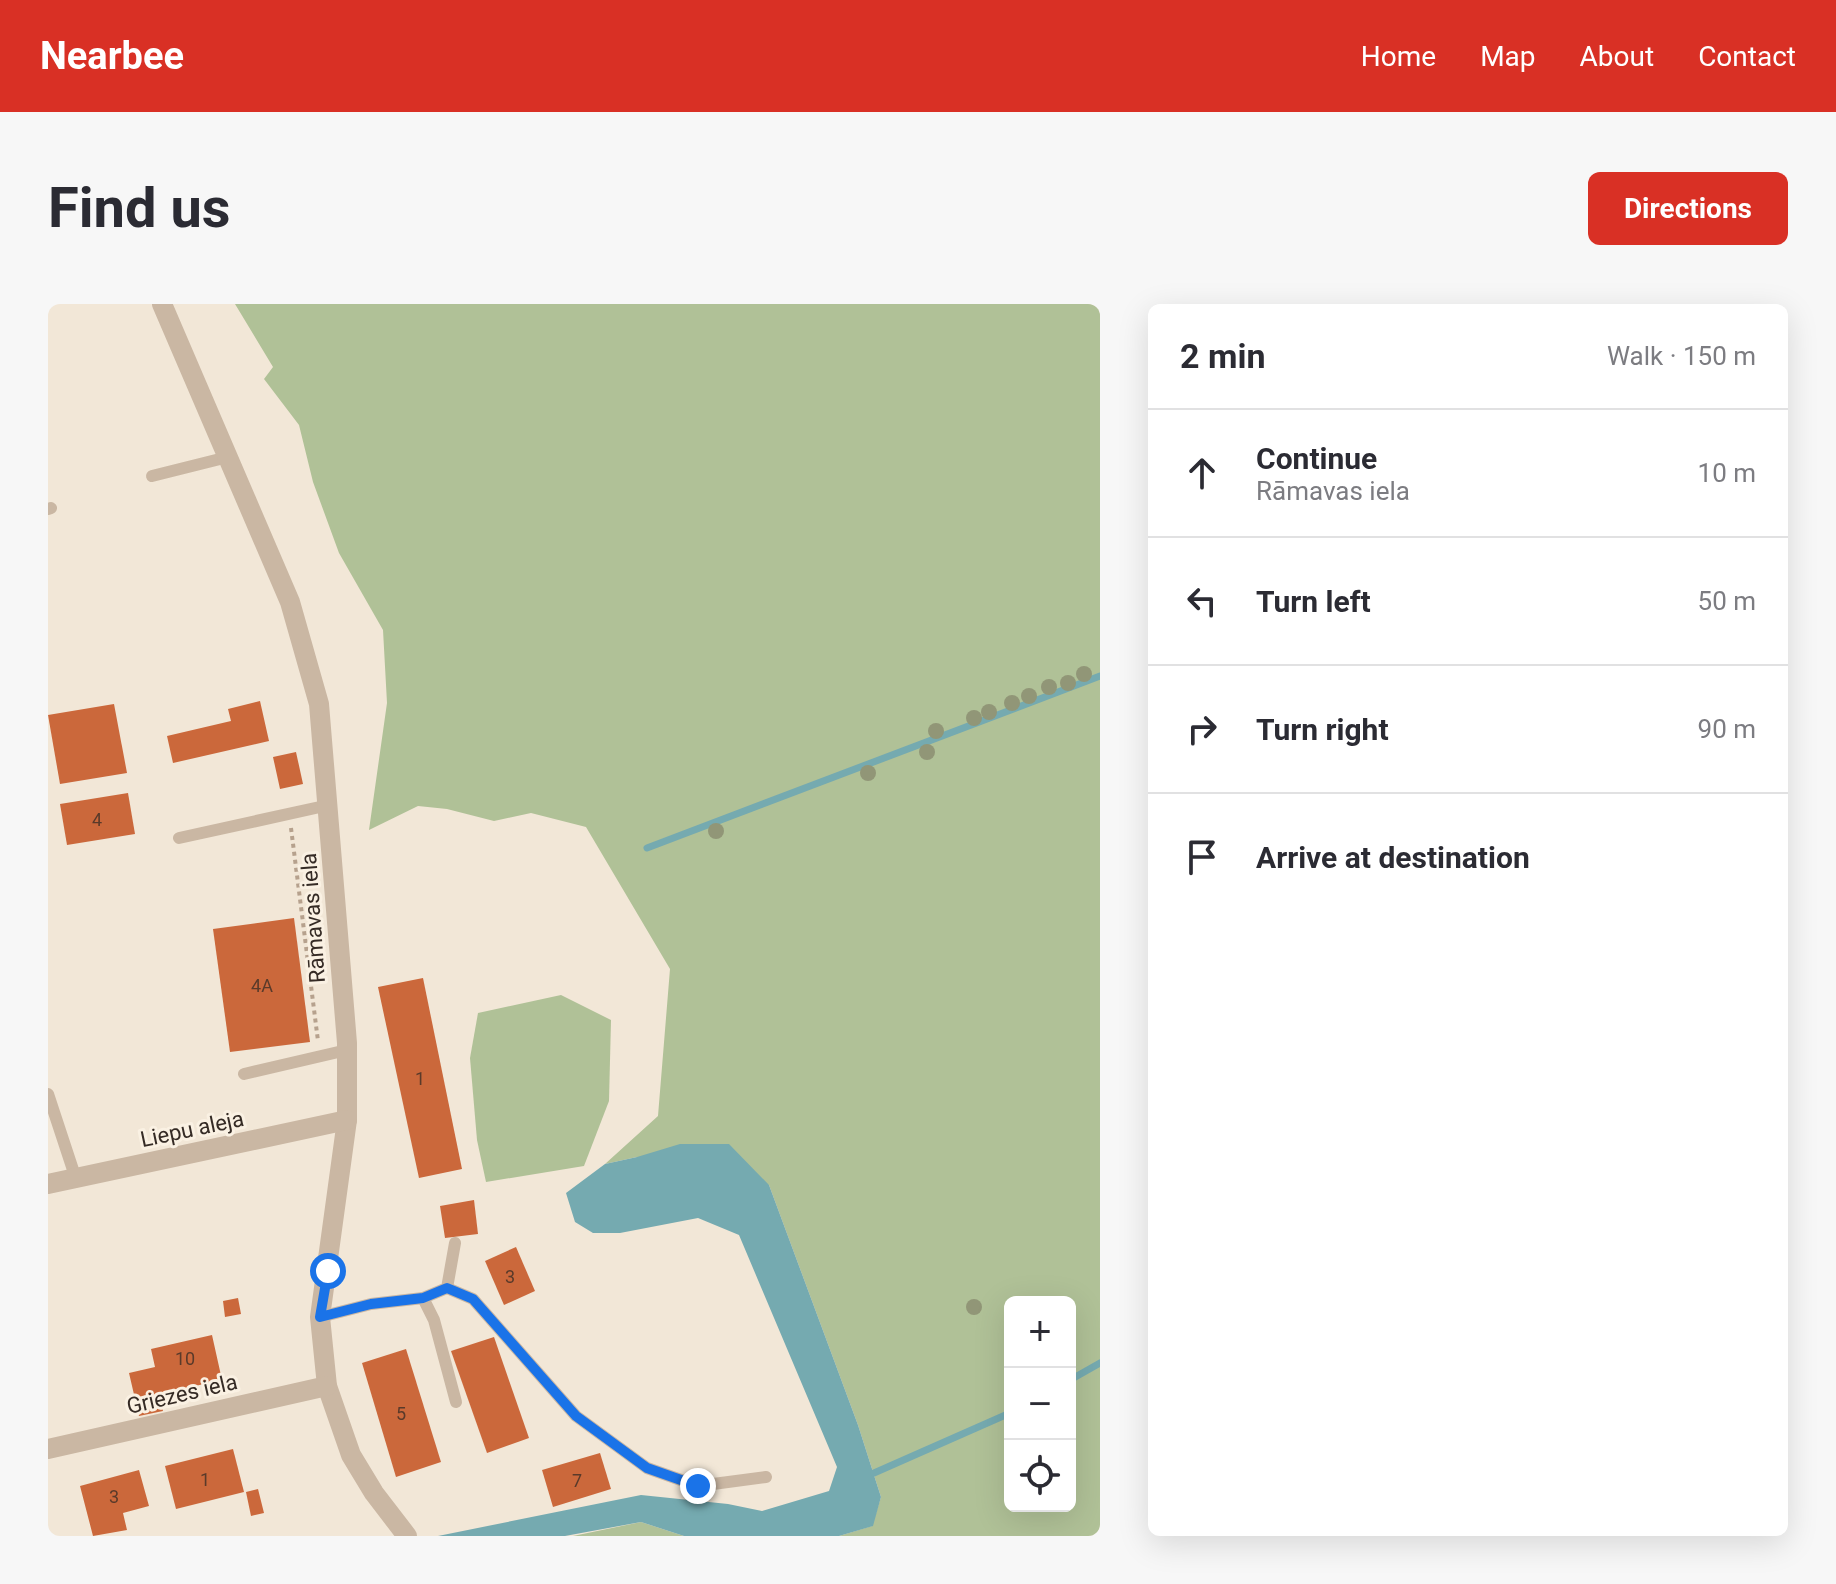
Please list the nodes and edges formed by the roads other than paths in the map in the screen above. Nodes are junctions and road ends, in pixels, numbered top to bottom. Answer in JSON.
{"nodes":[{"id":1,"x":162,"y":304,"type":"edge"},
{"id":2,"x":228,"y":457,"type":"junction"},
{"id":3,"x":152,"y":476,"type":"dead end"},
{"id":4,"x":329,"y":805,"type":"junction"},
{"id":5,"x":179,"y":838,"type":"dead end"},
{"id":6,"x":347,"y":1050,"type":"junction"},
{"id":7,"x":244,"y":1074,"type":"dead end"},
{"id":8,"x":48,"y":1094,"type":"edge"},
{"id":9,"x":347,"y":1120,"type":"junction"},
{"id":10,"x":76,"y":1179,"type":"junction"},
{"id":11,"x":48,"y":1184,"type":"edge"},
{"id":12,"x":455,"y":1243,"type":"dead end"},
{"id":13,"x":447,"y":1288,"type":"junction"},
{"id":14,"x":423,"y":1298,"type":"junction"},
{"id":15,"x":320,"y":1317,"type":"junction"},
{"id":16,"x":327,"y":1386,"type":"junction"},
{"id":17,"x":456,"y":1402,"type":"dead end"},
{"id":18,"x":48,"y":1449,"type":"edge"},
{"id":19,"x":766,"y":1477,"type":"dead end"},
{"id":20,"x":407,"y":1536,"type":"edge"}],
"edges":[{"from":1,"to":2,"type":"street","name":"Rāmavas iela"},
{"from":2,"to":3,"type":"lane"},
{"from":2,"to":4,"type":"street","name":"Rāmavas iela"},
{"from":4,"to":5,"type":"lane"},
{"from":4,"to":6,"type":"street","name":"Rāmavas iela"},
{"from":6,"to":7,"type":"lane"},
{"from":6,"to":9,"type":"street","name":"Rāmavas iela"},
{"from":8,"to":10,"type":"lane"},
{"from":9,"to":10,"type":"street","name":"Liepu aleja"},
{"from":9,"to":15,"type":"street","name":"Rāmavas iela"},
{"from":10,"to":11,"type":"street","name":"Liepu aleja"},
{"from":12,"to":13,"type":"lane"},
{"from":13,"to":14,"type":"lane"},
{"from":13,"to":19,"type":"lane"},
{"from":14,"to":15,"type":"lane"},
{"from":14,"to":17,"type":"lane"},
{"from":15,"to":16,"type":"street","name":"Rāmavas iela"},
{"from":16,"to":18,"type":"street","name":"Griezes iela"},
{"from":16,"to":20,"type":"street","name":"Rāmavas iela"}]}
